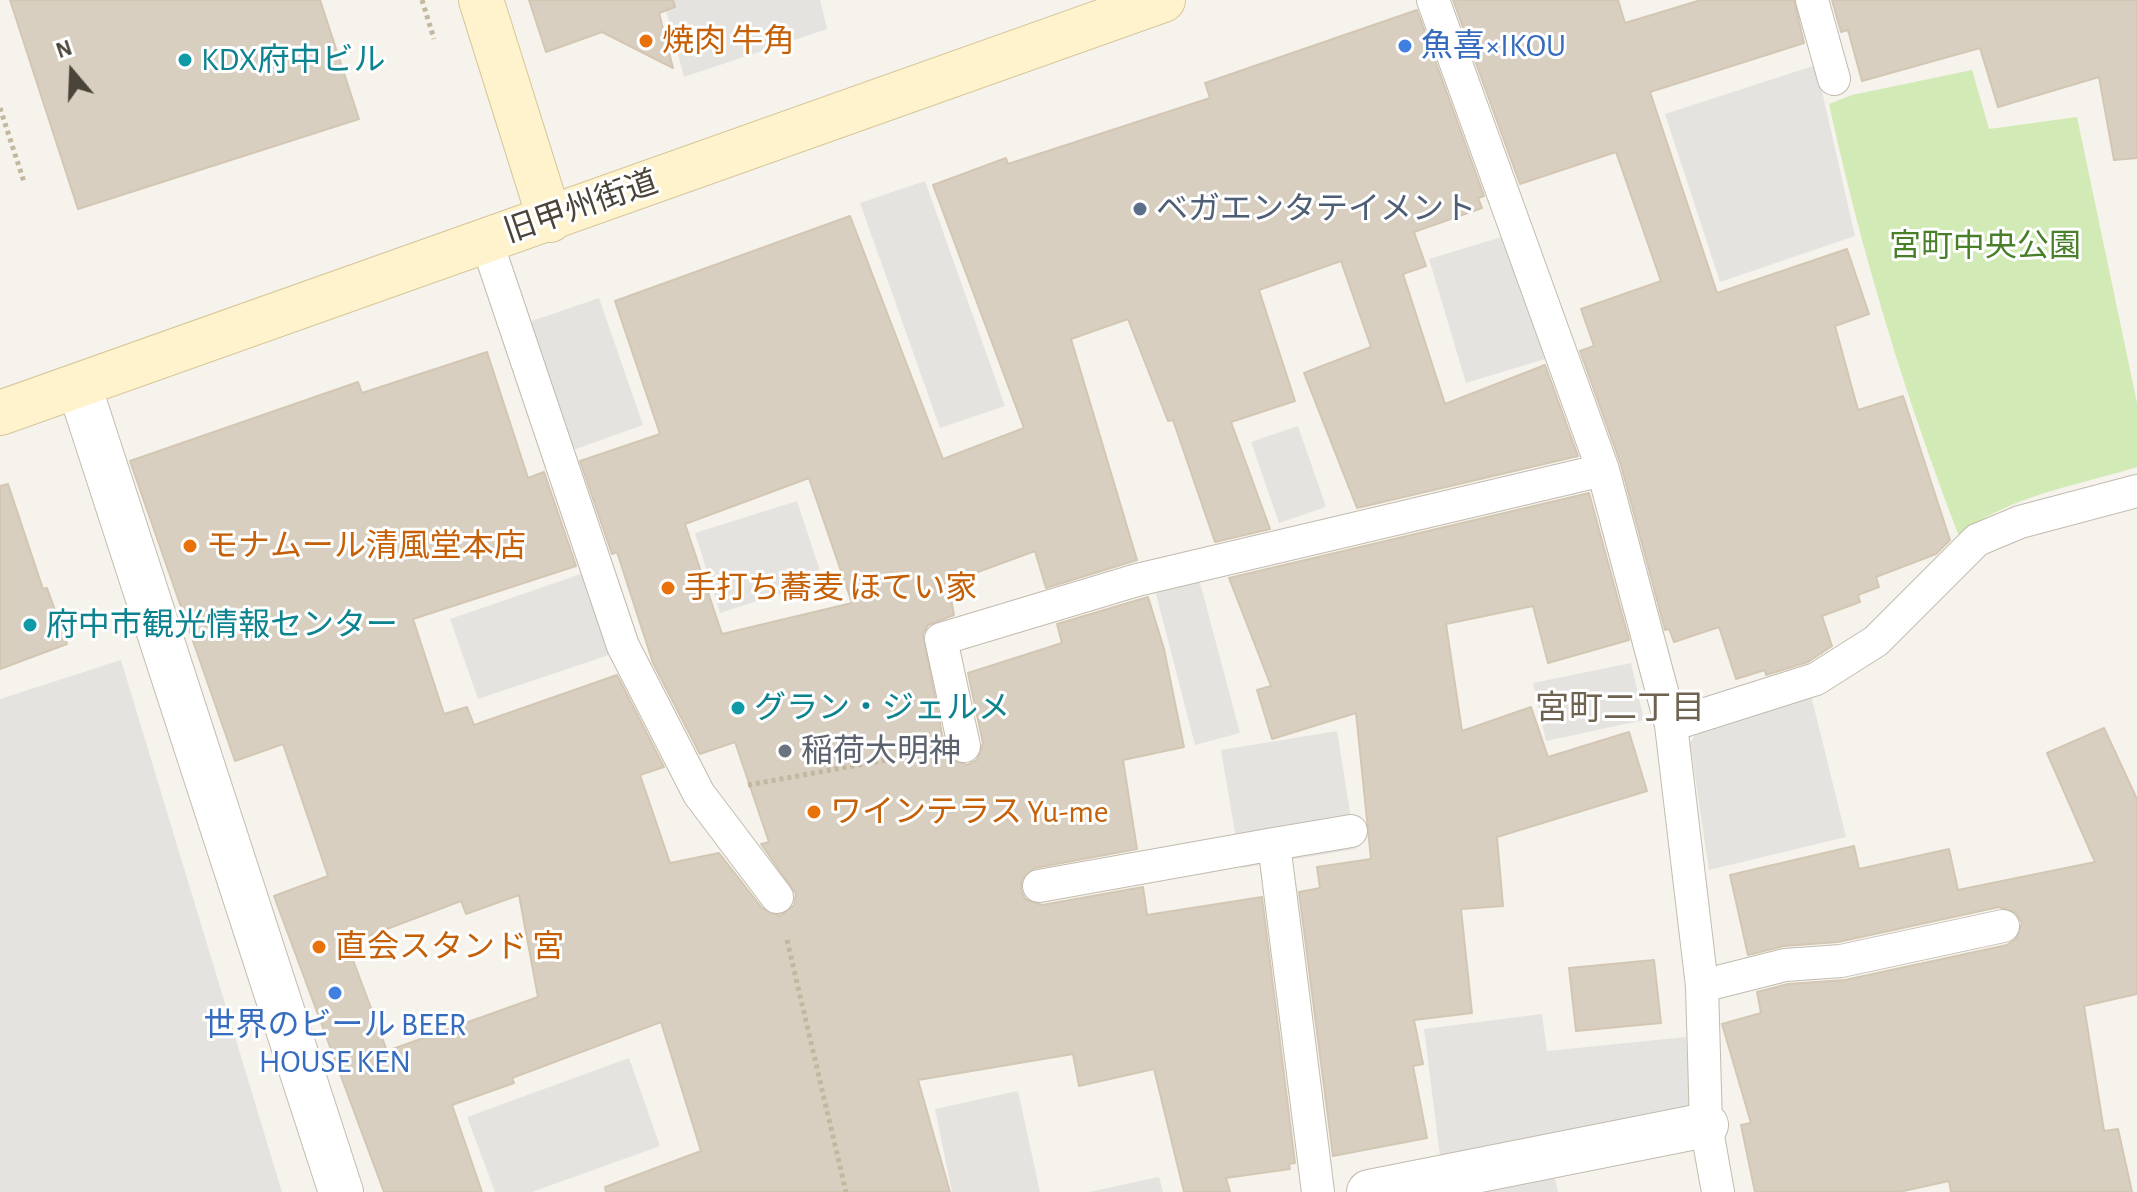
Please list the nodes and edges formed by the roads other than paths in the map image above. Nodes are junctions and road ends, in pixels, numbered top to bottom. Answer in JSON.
{"nodes":[{"id":1,"x":481,"y":0,"type":"edge"},
{"id":2,"x":1163,"y":0,"type":"edge"},
{"id":3,"x":1433,"y":0,"type":"edge"},
{"id":4,"x":1812,"y":0,"type":"edge"},
{"id":5,"x":1834,"y":79,"type":"dead end"},
{"id":6,"x":550,"y":220,"type":"junction"},
{"id":7,"x":486,"y":240,"type":"junction"},
{"id":8,"x":79,"y":386,"type":"junction"},
{"id":9,"x":0,"y":413,"type":"edge"},
{"id":10,"x":1603,"y":470,"type":"junction"},
{"id":11,"x":2137,"y":491,"type":"edge"},
{"id":12,"x":1671,"y":725,"type":"junction"},
{"id":13,"x":964,"y":746,"type":"road end"},
{"id":14,"x":1351,"y":831,"type":"dead end"},
{"id":15,"x":1274,"y":844,"type":"junction"},
{"id":16,"x":1039,"y":886,"type":"dead end"},
{"id":17,"x":777,"y":897,"type":"road end"},
{"id":18,"x":2003,"y":926,"type":"dead end"},
{"id":19,"x":1702,"y":986,"type":"junction"},
{"id":20,"x":1706,"y":1125,"type":"junction"},
{"id":21,"x":341,"y":1192,"type":"edge"},
{"id":22,"x":1318,"y":1192,"type":"edge"},
{"id":23,"x":1369,"y":1192,"type":"edge"},
{"id":24,"x":1718,"y":1192,"type":"edge"}],
"edges":[{"from":1,"to":6,"type":"main road"},
{"from":2,"to":6,"type":"main road","name":"旧甲州街道"},
{"from":3,"to":10,"type":"lane"},
{"from":4,"to":5,"type":"lane"},
{"from":6,"to":7,"type":"main road","name":"旧甲州街道"},
{"from":7,"to":8,"type":"main road","name":"旧甲州街道"},
{"from":7,"to":17,"type":"lane"},
{"from":8,"to":9,"type":"main road","name":"旧甲州街道"},
{"from":8,"to":21,"type":"street"},
{"from":10,"to":12,"type":"lane"},
{"from":10,"to":13,"type":"lane"},
{"from":11,"to":12,"type":"lane"},
{"from":12,"to":19,"type":"lane"},
{"from":14,"to":15,"type":"lane"},
{"from":15,"to":16,"type":"lane"},
{"from":15,"to":22,"type":"lane"},
{"from":18,"to":19,"type":"lane"},
{"from":19,"to":20,"type":"lane"},
{"from":20,"to":23,"type":"street"},
{"from":20,"to":24,"type":"lane"}]}
